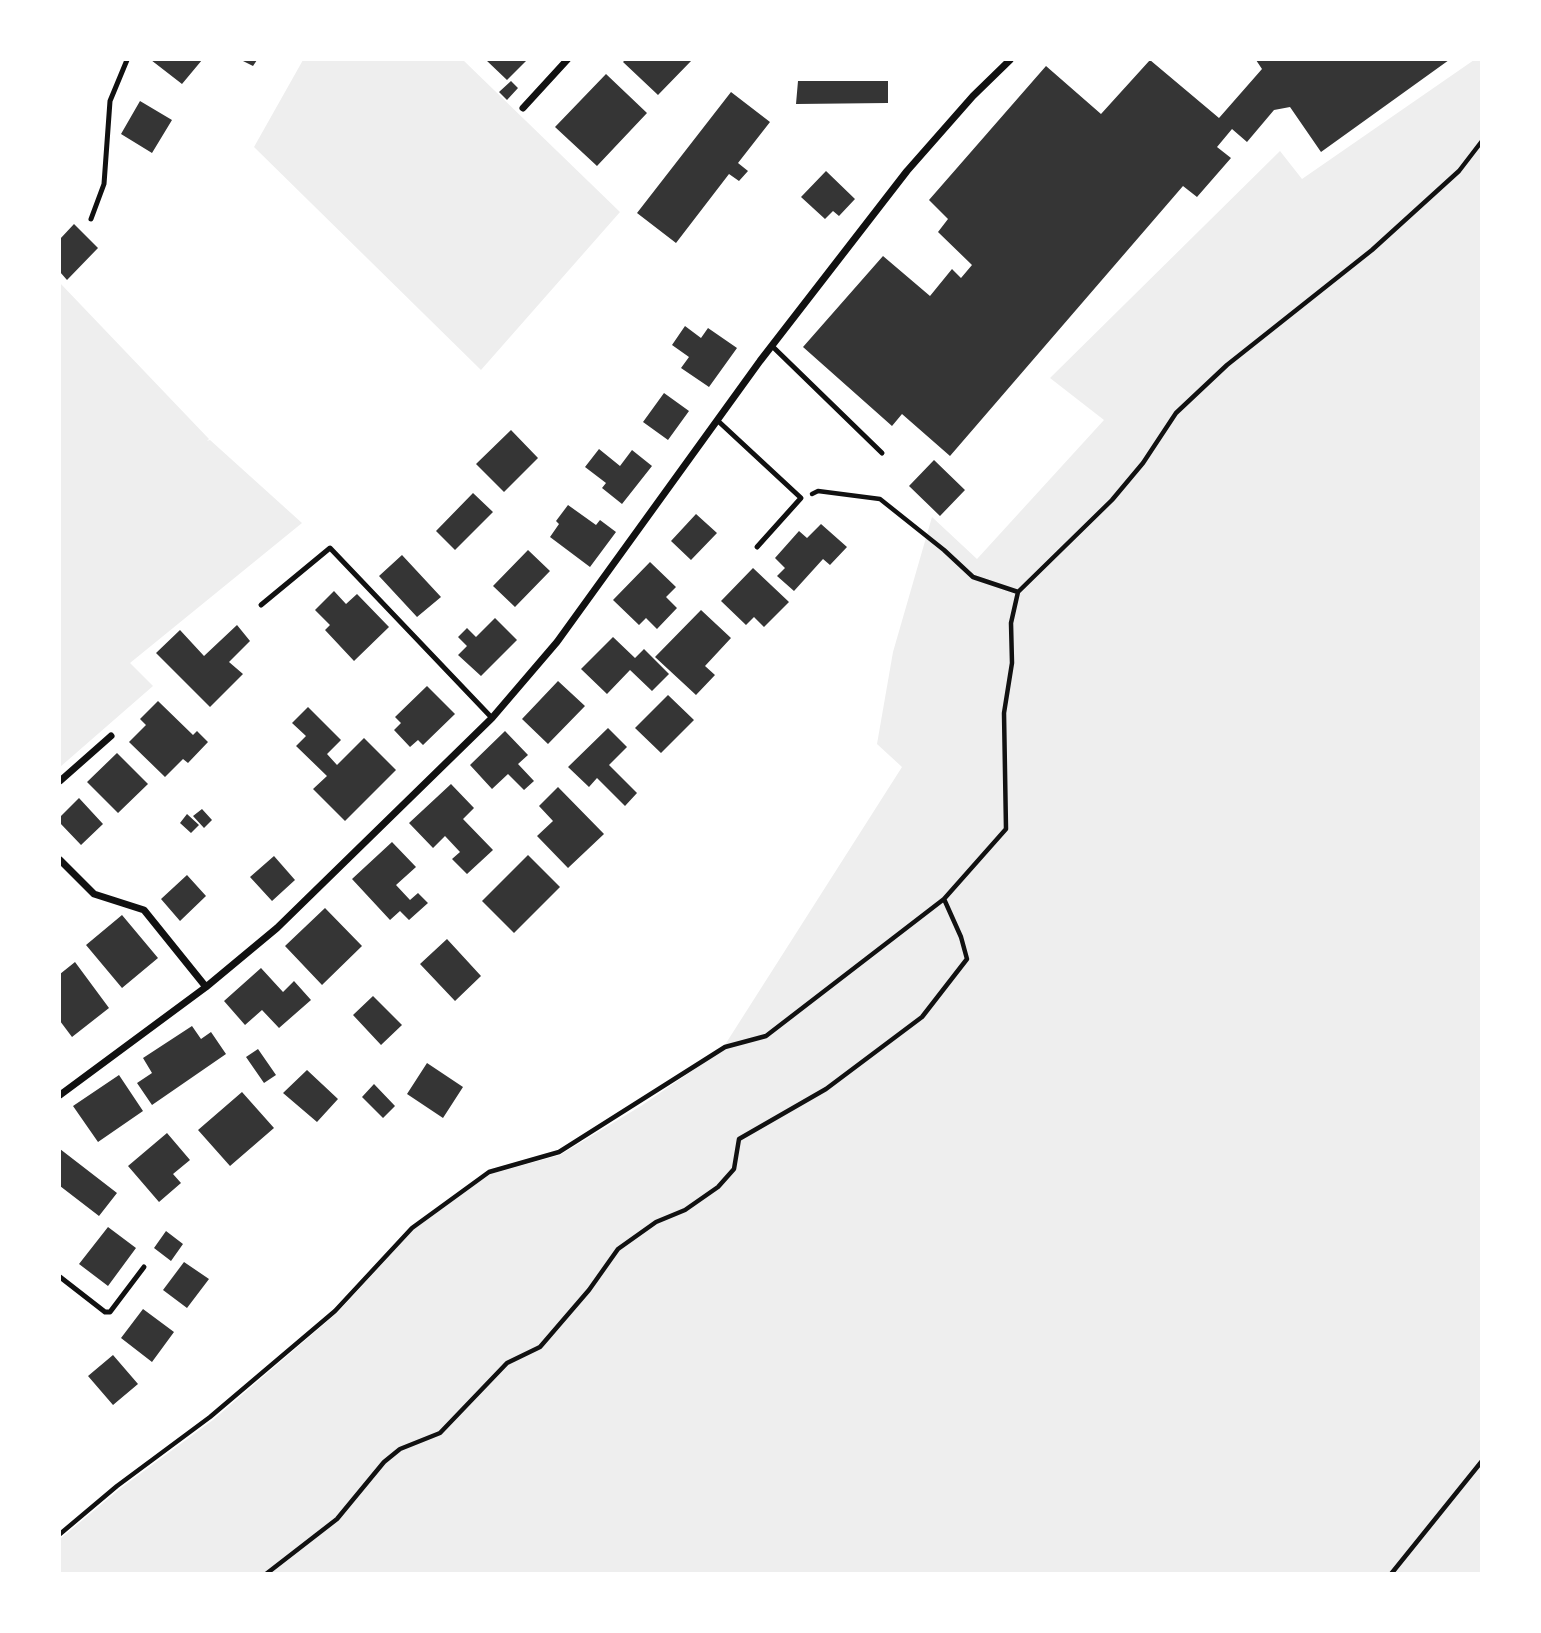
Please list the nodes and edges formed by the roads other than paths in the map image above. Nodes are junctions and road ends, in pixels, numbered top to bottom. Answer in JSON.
{"nodes":[{"id":1,"x":127,"y":60,"type":"edge"},
{"id":2,"x":567,"y":60,"type":"edge"},
{"id":3,"x":1010,"y":60,"type":"edge"},
{"id":4,"x":523,"y":108,"type":"dead end"},
{"id":5,"x":91,"y":219,"type":"dead end"},
{"id":6,"x":772,"y":346,"type":"junction"},
{"id":7,"x":717,"y":420,"type":"junction"},
{"id":8,"x":881,"y":453,"type":"dead end"},
{"id":9,"x":757,"y":547,"type":"dead end"},
{"id":10,"x":261,"y":605,"type":"dead end"},
{"id":11,"x":492,"y":718,"type":"junction"},
{"id":12,"x":111,"y":736,"type":"dead end"},
{"id":13,"x":60,"y":781,"type":"edge"},
{"id":14,"x":60,"y":860,"type":"edge"},
{"id":15,"x":206,"y":987,"type":"junction"},
{"id":16,"x":60,"y":1095,"type":"edge"},
{"id":17,"x":144,"y":1267,"type":"dead end"},
{"id":18,"x":60,"y":1277,"type":"edge"}],
"edges":[{"from":1,"to":5,"type":"lane"},
{"from":2,"to":4,"type":"street"},
{"from":3,"to":6,"type":"street"},
{"from":6,"to":7,"type":"street"},
{"from":6,"to":8,"type":"lane"},
{"from":7,"to":9,"type":"lane"},
{"from":7,"to":11,"type":"street"},
{"from":10,"to":11,"type":"lane"},
{"from":11,"to":15,"type":"street"},
{"from":12,"to":13,"type":"street"},
{"from":14,"to":15,"type":"street"},
{"from":15,"to":16,"type":"street"},
{"from":17,"to":18,"type":"lane"}]}
